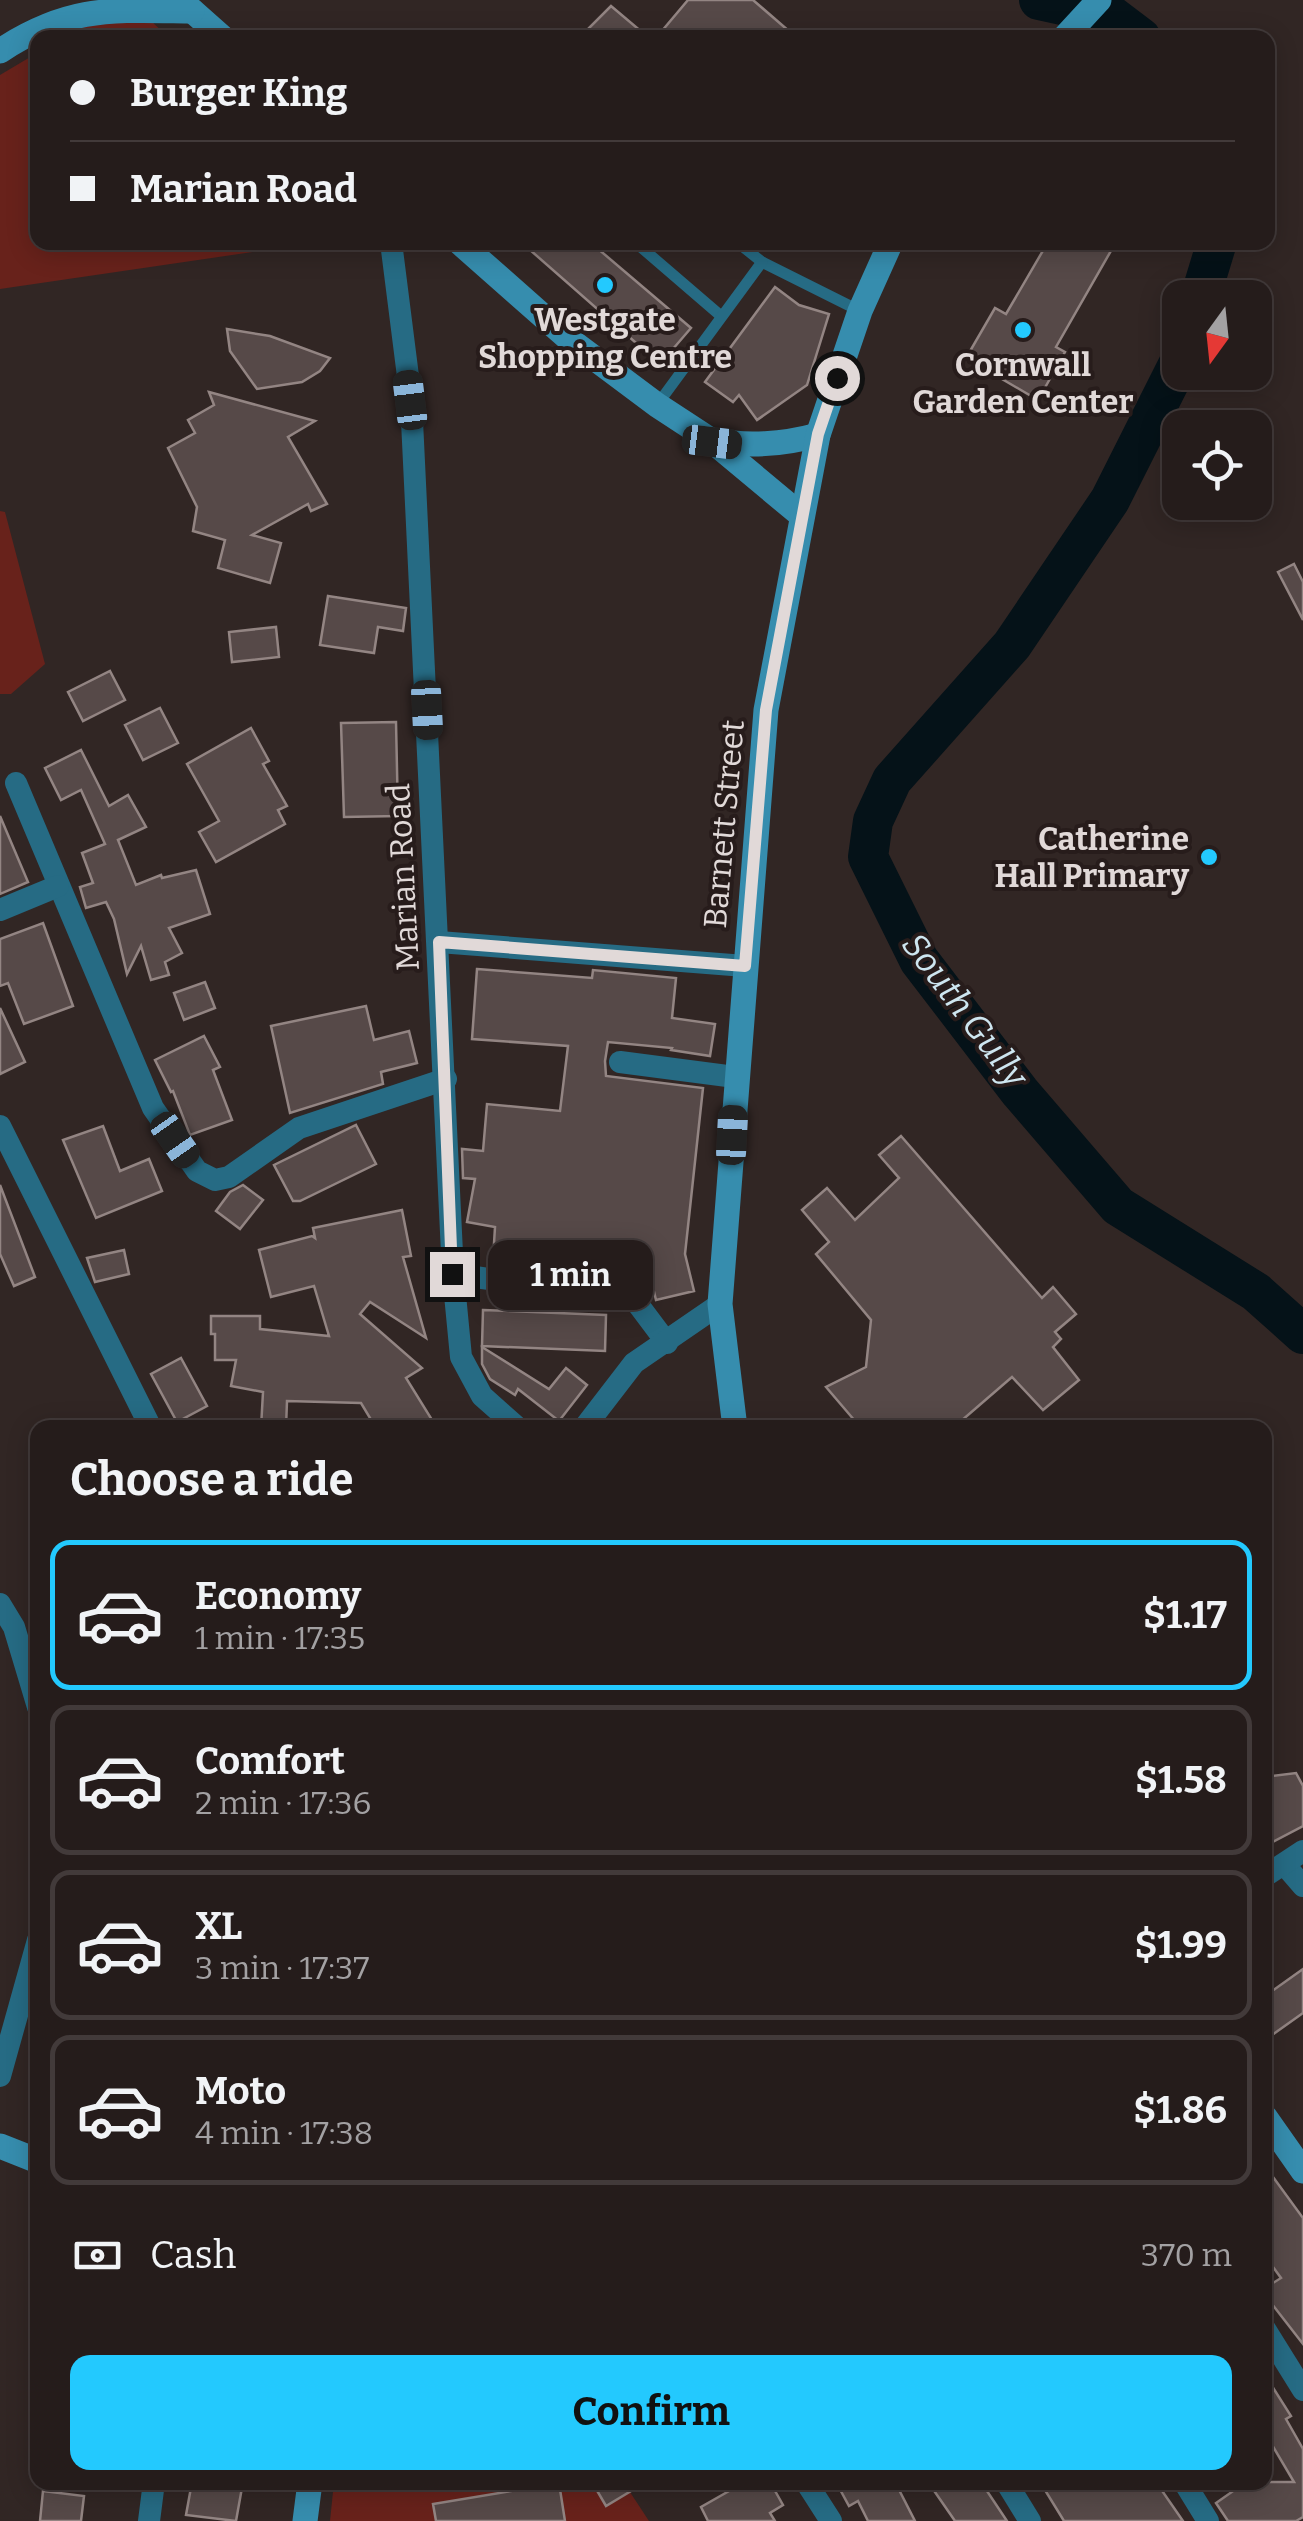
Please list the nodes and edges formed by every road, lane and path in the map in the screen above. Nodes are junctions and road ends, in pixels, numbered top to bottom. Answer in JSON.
{"nodes":[{"id":1,"x":1099,"y":0,"type":"edge"},
{"id":2,"x":186,"y":6,"type":"edge"},
{"id":3,"x":39,"y":30,"type":"edge"},
{"id":4,"x":214,"y":30,"type":"edge"},
{"id":5,"x":1071,"y":30,"type":"edge"},
{"id":6,"x":30,"y":35,"type":"edge"},
{"id":7,"x":0,"y":51,"type":"edge"},
{"id":8,"x":392,"y":250,"type":"edge"},
{"id":9,"x":468,"y":250,"type":"edge"},
{"id":10,"x":644,"y":250,"type":"edge"},
{"id":11,"x":746,"y":250,"type":"edge"},
{"id":12,"x":887,"y":250,"type":"edge"},
{"id":13,"x":762,"y":262,"type":"junction"},
{"id":14,"x":860,"y":312,"type":"junction"},
{"id":15,"x":721,"y":316,"type":"junction"},
{"id":16,"x":657,"y":406,"type":"junction"},
{"id":17,"x":818,"y":434,"type":"junction"},
{"id":18,"x":712,"y":442,"type":"junction"},
{"id":19,"x":802,"y":516,"type":"junction"},
{"id":20,"x":16,"y":783,"type":"dead end"},
{"id":21,"x":58,"y":886,"type":"junction"},
{"id":22,"x":0,"y":910,"type":"edge"},
{"id":23,"x":439,"y":942,"type":"junction"},
{"id":24,"x":745,"y":966,"type":"junction"},
{"id":25,"x":620,"y":1062,"type":"dead end"},
{"id":26,"x":735,"y":1077,"type":"junction"},
{"id":27,"x":446,"y":1079,"type":"junction"},
{"id":28,"x":0,"y":1126,"type":"edge"},
{"id":29,"x":452,"y":1274,"type":"junction"},
{"id":30,"x":720,"y":1304,"type":"junction"},
{"id":31,"x":666,"y":1343,"type":"junction"},
{"id":32,"x":148,"y":1420,"type":"edge"},
{"id":33,"x":509,"y":1420,"type":"edge"},
{"id":34,"x":590,"y":1420,"type":"edge"},
{"id":35,"x":734,"y":1420,"type":"edge"},
{"id":36,"x":0,"y":1604,"type":"edge"},
{"id":37,"x":30,"y":1680,"type":"edge"},
{"id":38,"x":1284,"y":1864,"type":"edge"},
{"id":39,"x":1303,"y":1886,"type":"edge"},
{"id":40,"x":30,"y":1969,"type":"edge"},
{"id":41,"x":0,"y":2076,"type":"edge"},
{"id":42,"x":1272,"y":2127,"type":"edge"},
{"id":43,"x":0,"y":2146,"type":"edge"},
{"id":44,"x":30,"y":2158,"type":"edge"},
{"id":45,"x":1303,"y":2171,"type":"edge"},
{"id":46,"x":1272,"y":2340,"type":"edge"},
{"id":47,"x":1303,"y":2390,"type":"edge"},
{"id":48,"x":153,"y":2490,"type":"edge"},
{"id":49,"x":309,"y":2490,"type":"edge"},
{"id":50,"x":811,"y":2490,"type":"edge"},
{"id":51,"x":1011,"y":2490,"type":"edge"},
{"id":52,"x":1189,"y":2490,"type":"edge"},
{"id":53,"x":149,"y":2521,"type":"edge"},
{"id":54,"x":306,"y":2521,"type":"edge"},
{"id":55,"x":831,"y":2521,"type":"edge"},
{"id":56,"x":1030,"y":2521,"type":"edge"},
{"id":57,"x":1208,"y":2521,"type":"edge"}],
"edges":[{"from":1,"to":5,"type":"main road"},
{"from":2,"to":3,"type":"main road"},
{"from":2,"to":4,"type":"main road"},
{"from":6,"to":7,"type":"main road"},
{"from":8,"to":23,"type":"street","name":"Marian Road"},
{"from":9,"to":16,"type":"main road"},
{"from":10,"to":15,"type":"lane"},
{"from":11,"to":13,"type":"lane"},
{"from":12,"to":14,"type":"main road","name":"Barnett Street"},
{"from":13,"to":14,"type":"lane"},
{"from":13,"to":15,"type":"lane"},
{"from":14,"to":17,"type":"main road","name":"Barnett Street"},
{"from":15,"to":16,"type":"lane"},
{"from":16,"to":18,"type":"main road"},
{"from":17,"to":18,"type":"main road"},
{"from":17,"to":19,"type":"main road","name":"Barnett Street"},
{"from":18,"to":19,"type":"main road"},
{"from":19,"to":24,"type":"main road","name":"Barnett Street"},
{"from":20,"to":21,"type":"street"},
{"from":21,"to":22,"type":"street"},
{"from":21,"to":27,"type":"street"},
{"from":23,"to":24,"type":"street"},
{"from":23,"to":27,"type":"street","name":"Marian Road"},
{"from":24,"to":26,"type":"main road","name":"Barnett Street"},
{"from":25,"to":26,"type":"street"},
{"from":26,"to":30,"type":"main road","name":"Barnett Street"},
{"from":27,"to":29,"type":"street","name":"Marian Road"},
{"from":28,"to":32,"type":"street"},
{"from":29,"to":31,"type":"street"},
{"from":29,"to":33,"type":"street","name":"Marian Road"},
{"from":30,"to":31,"type":"street"},
{"from":30,"to":35,"type":"main road","name":"Barnett Street"},
{"from":31,"to":34,"type":"street"},
{"from":36,"to":37,"type":"street"},
{"from":38,"to":39,"type":"street"},
{"from":40,"to":41,"type":"street"},
{"from":42,"to":45,"type":"main road"},
{"from":43,"to":44,"type":"main road"},
{"from":46,"to":47,"type":"street"},
{"from":48,"to":53,"type":"street"},
{"from":49,"to":54,"type":"main road"},
{"from":50,"to":55,"type":"street"},
{"from":51,"to":56,"type":"street"},
{"from":52,"to":57,"type":"street"}]}
